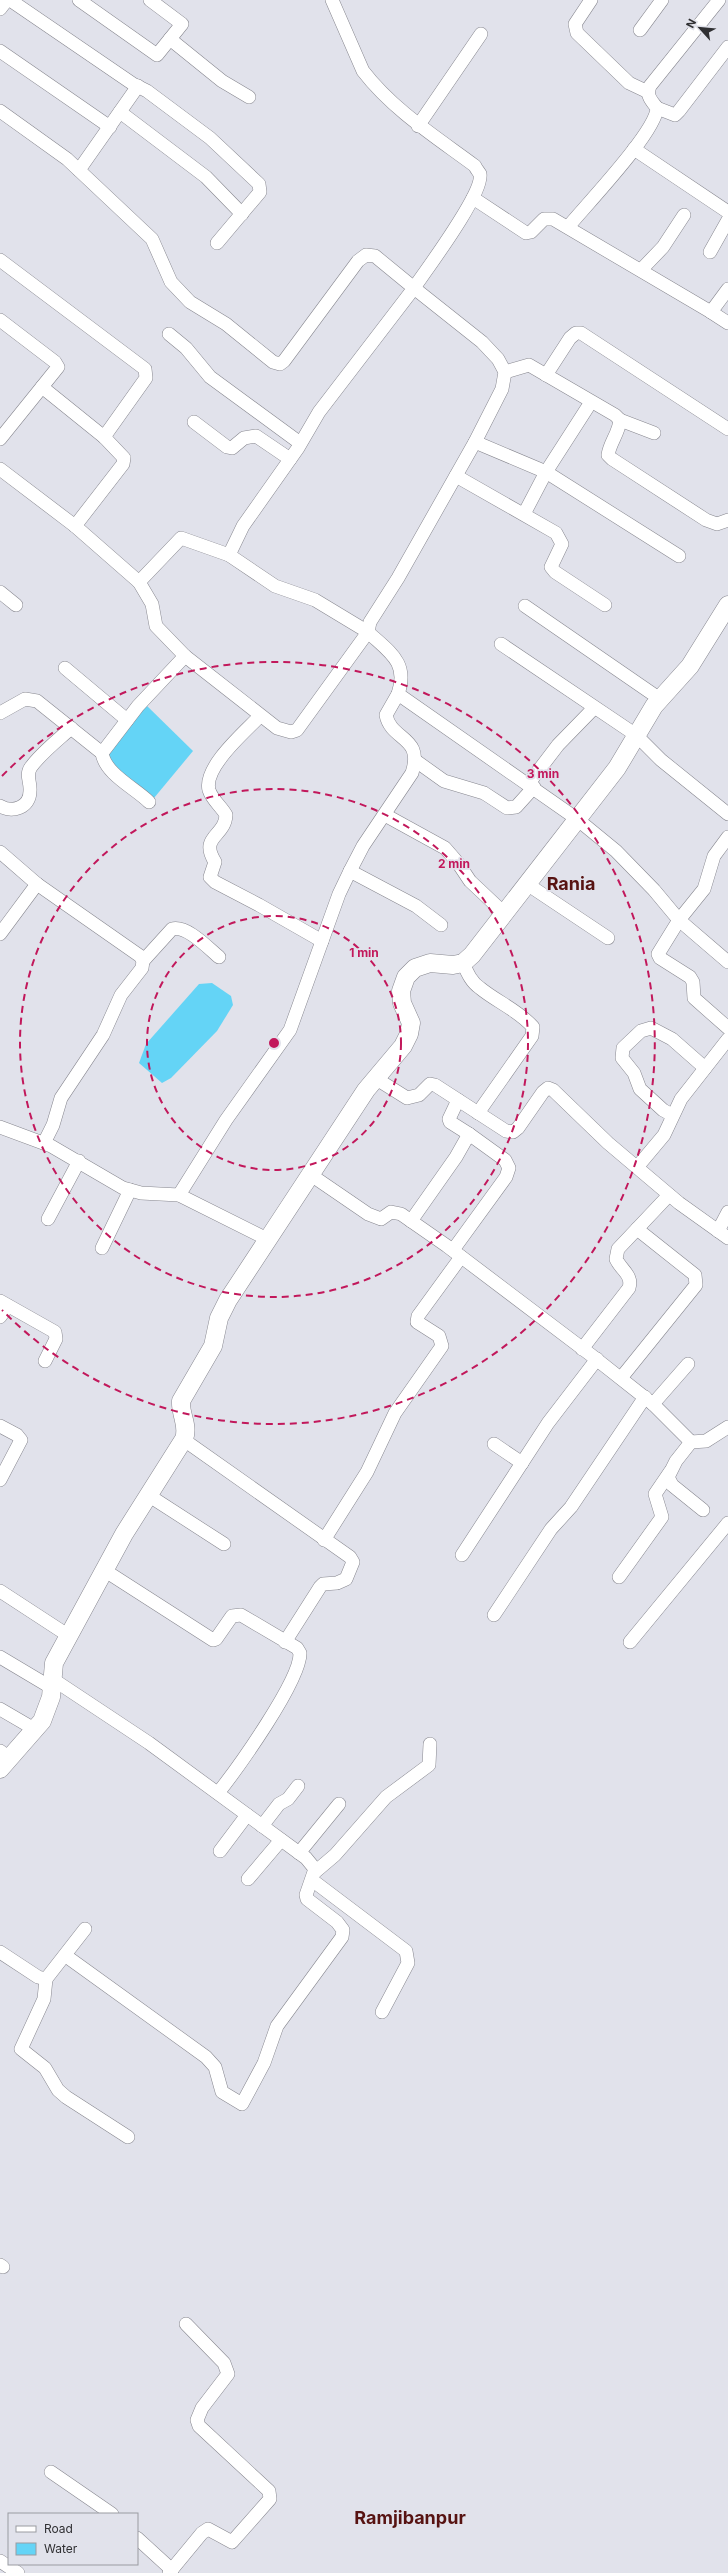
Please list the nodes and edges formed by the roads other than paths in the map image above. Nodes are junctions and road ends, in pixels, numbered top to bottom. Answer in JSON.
{"nodes":[{"id":1,"x":6,"y":0,"type":"edge"},
{"id":2,"x":10,"y":0,"type":"edge"},
{"id":3,"x":79,"y":0,"type":"edge"},
{"id":4,"x":150,"y":0,"type":"edge"},
{"id":5,"x":332,"y":0,"type":"edge"},
{"id":6,"x":590,"y":0,"type":"edge"},
{"id":7,"x":662,"y":0,"type":"edge"},
{"id":8,"x":719,"y":0,"type":"edge"},
{"id":9,"x":0,"y":9,"type":"edge"},
{"id":10,"x":640,"y":30,"type":"dead end"},
{"id":11,"x":481,"y":34,"type":"dead end"},
{"id":12,"x":170,"y":39,"type":"junction"},
{"id":13,"x":728,"y":46,"type":"edge"},
{"id":14,"x":0,"y":51,"type":"edge"},
{"id":15,"x":138,"y":86,"type":"junction"},
{"id":16,"x":648,"y":92,"type":"junction"},
{"id":17,"x":249,"y":97,"type":"dead end"},
{"id":18,"x":657,"y":108,"type":"junction"},
{"id":19,"x":0,"y":111,"type":"edge"},
{"id":20,"x":120,"y":112,"type":"junction"},
{"id":21,"x":418,"y":126,"type":"junction"},
{"id":22,"x":110,"y":128,"type":"junction"},
{"id":23,"x":634,"y":149,"type":"junction"},
{"id":24,"x":79,"y":170,"type":"junction"},
{"id":25,"x":473,"y":198,"type":"junction"},
{"id":26,"x":728,"y":212,"type":"edge"},
{"id":27,"x":242,"y":214,"type":"junction"},
{"id":28,"x":684,"y":215,"type":"dead end"},
{"id":29,"x":728,"y":220,"type":"edge"},
{"id":30,"x":568,"y":228,"type":"junction"},
{"id":31,"x":217,"y":243,"type":"dead end"},
{"id":32,"x":710,"y":252,"type":"dead end"},
{"id":33,"x":0,"y":260,"type":"edge"},
{"id":34,"x":641,"y":270,"type":"junction"},
{"id":35,"x":414,"y":288,"type":"junction"},
{"id":36,"x":728,"y":289,"type":"edge"},
{"id":37,"x":712,"y":312,"type":"junction"},
{"id":38,"x":0,"y":320,"type":"edge"},
{"id":39,"x":728,"y":323,"type":"edge"},
{"id":40,"x":169,"y":334,"type":"dead end"},
{"id":41,"x":505,"y":372,"type":"junction"},
{"id":42,"x":546,"y":375,"type":"junction"},
{"id":43,"x":42,"y":387,"type":"junction"},
{"id":44,"x":591,"y":402,"type":"junction"},
{"id":45,"x":620,"y":420,"type":"junction"},
{"id":46,"x":194,"y":422,"type":"dead end"},
{"id":47,"x":728,"y":429,"type":"edge"},
{"id":48,"x":654,"y":433,"type":"dead end"},
{"id":49,"x":1,"y":436,"type":"edge"},
{"id":50,"x":104,"y":437,"type":"junction"},
{"id":51,"x":476,"y":442,"type":"junction"},
{"id":52,"x":300,"y":443,"type":"junction"},
{"id":53,"x":290,"y":458,"type":"junction"},
{"id":54,"x":0,"y":468,"type":"edge"},
{"id":55,"x":546,"y":472,"type":"junction"},
{"id":56,"x":456,"y":476,"type":"junction"},
{"id":57,"x":524,"y":514,"type":"junction"},
{"id":58,"x":728,"y":520,"type":"edge"},
{"id":59,"x":75,"y":526,"type":"junction"},
{"id":60,"x":229,"y":556,"type":"junction"},
{"id":61,"x":679,"y":556,"type":"dead end"},
{"id":62,"x":139,"y":582,"type":"junction"},
{"id":63,"x":0,"y":592,"type":"edge"},
{"id":64,"x":16,"y":605,"type":"dead end"},
{"id":65,"x":605,"y":605,"type":"dead end"},
{"id":66,"x":728,"y":605,"type":"edge"},
{"id":67,"x":525,"y":606,"type":"dead end"},
{"id":68,"x":368,"y":632,"type":"junction"},
{"id":69,"x":502,"y":644,"type":"dead end"},
{"id":70,"x":185,"y":656,"type":"junction"},
{"id":71,"x":65,"y":668,"type":"dead end"},
{"id":72,"x":398,"y":694,"type":"junction"},
{"id":73,"x":653,"y":694,"type":"junction"},
{"id":74,"x":594,"y":708,"type":"junction"},
{"id":75,"x":0,"y":712,"type":"edge"},
{"id":76,"x":260,"y":716,"type":"junction"},
{"id":77,"x":127,"y":720,"type":"junction"},
{"id":78,"x":71,"y":728,"type":"junction"},
{"id":79,"x":631,"y":732,"type":"junction"},
{"id":80,"x":102,"y":753,"type":"junction"},
{"id":81,"x":416,"y":760,"type":"junction"},
{"id":82,"x":531,"y":785,"type":"junction"},
{"id":83,"x":149,"y":802,"type":"dead end"},
{"id":84,"x":0,"y":806,"type":"edge"},
{"id":85,"x":728,"y":814,"type":"edge"},
{"id":86,"x":385,"y":815,"type":"junction"},
{"id":87,"x":577,"y":819,"type":"junction"},
{"id":88,"x":728,"y":837,"type":"edge"},
{"id":89,"x":0,"y":852,"type":"edge"},
{"id":90,"x":723,"y":854,"type":"edge"},
{"id":91,"x":350,"y":871,"type":"junction"},
{"id":92,"x":37,"y":884,"type":"junction"},
{"id":93,"x":527,"y":884,"type":"junction"},
{"id":94,"x":504,"y":913,"type":"junction"},
{"id":95,"x":679,"y":920,"type":"junction"},
{"id":96,"x":441,"y":925,"type":"dead end"},
{"id":97,"x":0,"y":934,"type":"edge"},
{"id":98,"x":608,"y":938,"type":"dead end"},
{"id":99,"x":322,"y":942,"type":"junction"},
{"id":100,"x":219,"y":956,"type":"dead end"},
{"id":101,"x":143,"y":961,"type":"junction"},
{"id":102,"x":462,"y":962,"type":"junction"},
{"id":103,"x":728,"y":962,"type":"edge"},
{"id":104,"x":728,"y":1028,"type":"edge"},
{"id":105,"x":728,"y":1039,"type":"edge"},
{"id":106,"x":705,"y":1068,"type":"junction"},
{"id":107,"x":375,"y":1078,"type":"junction"},
{"id":108,"x":458,"y":1100,"type":"junction"},
{"id":109,"x":478,"y":1113,"type":"junction"},
{"id":110,"x":672,"y":1115,"type":"junction"},
{"id":111,"x":0,"y":1127,"type":"edge"},
{"id":112,"x":468,"y":1134,"type":"junction"},
{"id":113,"x":48,"y":1135,"type":"junction"},
{"id":114,"x":79,"y":1161,"type":"junction"},
{"id":115,"x":638,"y":1166,"type":"junction"},
{"id":116,"x":315,"y":1169,"type":"junction"},
{"id":117,"x":130,"y":1190,"type":"junction"},
{"id":118,"x":180,"y":1195,"type":"junction"},
{"id":119,"x":669,"y":1195,"type":"junction"},
{"id":120,"x":728,"y":1212,"type":"edge"},
{"id":121,"x":413,"y":1218,"type":"junction"},
{"id":122,"x":48,"y":1219,"type":"dead end"},
{"id":123,"x":637,"y":1229,"type":"junction"},
{"id":124,"x":723,"y":1234,"type":"edge"},
{"id":125,"x":259,"y":1235,"type":"junction"},
{"id":126,"x":102,"y":1248,"type":"dead end"},
{"id":127,"x":457,"y":1253,"type":"junction"},
{"id":128,"x":4,"y":1303,"type":"edge"},
{"id":129,"x":0,"y":1317,"type":"edge"},
{"id":130,"x":585,"y":1345,"type":"junction"},
{"id":131,"x":597,"y":1359,"type":"junction"},
{"id":132,"x":44,"y":1361,"type":"dead end"},
{"id":133,"x":688,"y":1364,"type":"dead end"},
{"id":134,"x":621,"y":1378,"type":"junction"},
{"id":135,"x":649,"y":1400,"type":"junction"},
{"id":136,"x":0,"y":1426,"type":"edge"},
{"id":137,"x":728,"y":1427,"type":"edge"},
{"id":138,"x":184,"y":1440,"type":"junction"},
{"id":139,"x":691,"y":1442,"type":"junction"},
{"id":140,"x":494,"y":1444,"type":"dead end"},
{"id":141,"x":522,"y":1463,"type":"junction"},
{"id":142,"x":670,"y":1472,"type":"junction"},
{"id":143,"x":0,"y":1480,"type":"edge"},
{"id":144,"x":148,"y":1495,"type":"junction"},
{"id":145,"x":703,"y":1510,"type":"dead end"},
{"id":146,"x":728,"y":1524,"type":"edge"},
{"id":147,"x":324,"y":1540,"type":"junction"},
{"id":148,"x":224,"y":1544,"type":"dead end"},
{"id":149,"x":462,"y":1555,"type":"dead end"},
{"id":150,"x":104,"y":1570,"type":"junction"},
{"id":151,"x":619,"y":1577,"type":"dead end"},
{"id":152,"x":0,"y":1591,"type":"edge"},
{"id":153,"x":494,"y":1615,"type":"dead end"},
{"id":154,"x":69,"y":1636,"type":"junction"},
{"id":155,"x":285,"y":1642,"type":"junction"},
{"id":156,"x":630,"y":1642,"type":"dead end"},
{"id":157,"x":0,"y":1657,"type":"edge"},
{"id":158,"x":51,"y":1683,"type":"junction"},
{"id":159,"x":0,"y":1708,"type":"edge"},
{"id":160,"x":36,"y":1730,"type":"junction"},
{"id":161,"x":430,"y":1744,"type":"dead end"},
{"id":162,"x":3,"y":1759,"type":"edge"},
{"id":163,"x":298,"y":1786,"type":"dead end"},
{"id":164,"x":218,"y":1793,"type":"junction"},
{"id":165,"x":339,"y":1804,"type":"dead end"},
{"id":166,"x":247,"y":1814,"type":"junction"},
{"id":167,"x":262,"y":1826,"type":"junction"},
{"id":168,"x":281,"y":1840,"type":"junction"},
{"id":169,"x":220,"y":1851,"type":"dead end"},
{"id":170,"x":299,"y":1853,"type":"junction"},
{"id":171,"x":314,"y":1876,"type":"junction"},
{"id":172,"x":248,"y":1879,"type":"dead end"},
{"id":173,"x":85,"y":1929,"type":"dead end"},
{"id":174,"x":0,"y":1952,"type":"edge"},
{"id":175,"x":66,"y":1956,"type":"junction"},
{"id":176,"x":46,"y":1980,"type":"junction"},
{"id":177,"x":382,"y":2012,"type":"dead end"},
{"id":178,"x":128,"y":2137,"type":"dead end"},
{"id":179,"x":186,"y":2324,"type":"dead end"},
{"id":180,"x":51,"y":2472,"type":"dead end"},
{"id":181,"x":111,"y":2513,"type":"edge"},
{"id":182,"x":138,"y":2539,"type":"edge"},
{"id":183,"x":0,"y":2561,"type":"edge"},
{"id":184,"x":171,"y":2571,"type":"edge"},
{"id":185,"x":18,"y":2573,"type":"edge"}],
"edges":[{"from":1,"to":9,"type":"street"},
{"from":2,"to":15,"type":"street"},
{"from":3,"to":12,"type":"street"},
{"from":4,"to":12,"type":"street"},
{"from":5,"to":21,"type":"street"},
{"from":6,"to":16,"type":"street"},
{"from":7,"to":10,"type":"street"},
{"from":8,"to":16,"type":"street"},
{"from":11,"to":21,"type":"street"},
{"from":12,"to":17,"type":"street"},
{"from":13,"to":18,"type":"street"},
{"from":14,"to":22,"type":"street"},
{"from":15,"to":20,"type":"street"},
{"from":15,"to":27,"type":"street"},
{"from":16,"to":18,"type":"street"},
{"from":18,"to":23,"type":"street"},
{"from":19,"to":24,"type":"street"},
{"from":20,"to":22,"type":"street"},
{"from":20,"to":27,"type":"street"},
{"from":21,"to":25,"type":"street"},
{"from":22,"to":24,"type":"street"},
{"from":23,"to":26,"type":"street"},
{"from":23,"to":30,"type":"street"},
{"from":24,"to":35,"type":"street"},
{"from":25,"to":30,"type":"street"},
{"from":25,"to":35,"type":"street"},
{"from":27,"to":31,"type":"street"},
{"from":28,"to":34,"type":"street"},
{"from":29,"to":32,"type":"street"},
{"from":30,"to":34,"type":"street"},
{"from":33,"to":50,"type":"street"},
{"from":34,"to":37,"type":"street"},
{"from":35,"to":41,"type":"street"},
{"from":35,"to":52,"type":"street"},
{"from":36,"to":37,"type":"street"},
{"from":37,"to":39,"type":"street"},
{"from":38,"to":43,"type":"street"},
{"from":40,"to":52,"type":"street"},
{"from":41,"to":42,"type":"street"},
{"from":41,"to":51,"type":"street"},
{"from":42,"to":44,"type":"street"},
{"from":42,"to":47,"type":"street"},
{"from":43,"to":49,"type":"street"},
{"from":43,"to":50,"type":"street"},
{"from":44,"to":45,"type":"street"},
{"from":44,"to":55,"type":"street"},
{"from":45,"to":48,"type":"street"},
{"from":45,"to":58,"type":"street"},
{"from":46,"to":53,"type":"street"},
{"from":50,"to":59,"type":"street"},
{"from":51,"to":55,"type":"street"},
{"from":51,"to":56,"type":"street"},
{"from":52,"to":53,"type":"street"},
{"from":53,"to":60,"type":"street"},
{"from":54,"to":59,"type":"street"},
{"from":55,"to":57,"type":"street"},
{"from":55,"to":61,"type":"street"},
{"from":56,"to":57,"type":"street"},
{"from":56,"to":68,"type":"street"},
{"from":57,"to":65,"type":"street"},
{"from":59,"to":62,"type":"street"},
{"from":60,"to":62,"type":"street"},
{"from":60,"to":68,"type":"street"},
{"from":62,"to":70,"type":"street"},
{"from":63,"to":64,"type":"street"},
{"from":66,"to":73,"type":"street"},
{"from":67,"to":73,"type":"street"},
{"from":68,"to":72,"type":"street"},
{"from":68,"to":76,"type":"street"},
{"from":69,"to":74,"type":"street"},
{"from":70,"to":76,"type":"street"},
{"from":70,"to":77,"type":"street"},
{"from":71,"to":77,"type":"street"},
{"from":72,"to":81,"type":"street"},
{"from":72,"to":82,"type":"street"},
{"from":73,"to":79,"type":"street"},
{"from":74,"to":79,"type":"street"},
{"from":74,"to":82,"type":"street"},
{"from":75,"to":78,"type":"street"},
{"from":76,"to":99,"type":"street"},
{"from":77,"to":80,"type":"street"},
{"from":78,"to":80,"type":"street"},
{"from":78,"to":84,"type":"street"},
{"from":79,"to":85,"type":"street"},
{"from":79,"to":87,"type":"street"},
{"from":80,"to":83,"type":"street"},
{"from":81,"to":82,"type":"street"},
{"from":81,"to":86,"type":"street"},
{"from":82,"to":87,"type":"street"},
{"from":86,"to":91,"type":"street"},
{"from":86,"to":94,"type":"street"},
{"from":87,"to":93,"type":"street"},
{"from":87,"to":95,"type":"street"},
{"from":88,"to":90,"type":"street"},
{"from":89,"to":92,"type":"street"},
{"from":90,"to":95,"type":"street"},
{"from":91,"to":96,"type":"street"},
{"from":91,"to":99,"type":"street"},
{"from":92,"to":97,"type":"street"},
{"from":92,"to":101,"type":"street"},
{"from":93,"to":94,"type":"street"},
{"from":93,"to":98,"type":"street"},
{"from":94,"to":102,"type":"street"},
{"from":95,"to":103,"type":"street"},
{"from":95,"to":104,"type":"street"},
{"from":99,"to":118,"type":"street"},
{"from":100,"to":101,"type":"street"},
{"from":101,"to":113,"type":"street"},
{"from":102,"to":107,"type":"street"},
{"from":102,"to":109,"type":"street"},
{"from":105,"to":106,"type":"street"},
{"from":106,"to":110,"type":"street"},
{"from":106,"to":110,"type":"street"},
{"from":107,"to":108,"type":"street"},
{"from":107,"to":116,"type":"street"},
{"from":108,"to":109,"type":"street"},
{"from":108,"to":112,"type":"street"},
{"from":109,"to":115,"type":"street"},
{"from":110,"to":115,"type":"street"},
{"from":111,"to":113,"type":"street"},
{"from":112,"to":121,"type":"street"},
{"from":112,"to":127,"type":"street"},
{"from":113,"to":114,"type":"street"},
{"from":114,"to":117,"type":"street"},
{"from":114,"to":122,"type":"street"},
{"from":115,"to":119,"type":"street"},
{"from":116,"to":121,"type":"street"},
{"from":116,"to":125,"type":"street"},
{"from":117,"to":118,"type":"street"},
{"from":117,"to":126,"type":"street"},
{"from":118,"to":125,"type":"street"},
{"from":119,"to":123,"type":"street"},
{"from":119,"to":124,"type":"street"},
{"from":120,"to":124,"type":"street"},
{"from":121,"to":127,"type":"street"},
{"from":123,"to":130,"type":"street"},
{"from":123,"to":134,"type":"street"},
{"from":125,"to":138,"type":"street"},
{"from":127,"to":130,"type":"street"},
{"from":127,"to":147,"type":"street"},
{"from":128,"to":129,"type":"street"},
{"from":128,"to":132,"type":"street"},
{"from":130,"to":131,"type":"street"},
{"from":131,"to":134,"type":"street"},
{"from":131,"to":141,"type":"street"},
{"from":133,"to":135,"type":"street"},
{"from":134,"to":135,"type":"street"},
{"from":135,"to":139,"type":"street"},
{"from":135,"to":153,"type":"street"},
{"from":136,"to":143,"type":"street"},
{"from":137,"to":139,"type":"street"},
{"from":138,"to":144,"type":"street"},
{"from":138,"to":147,"type":"street"},
{"from":139,"to":142,"type":"street"},
{"from":140,"to":141,"type":"street"},
{"from":141,"to":149,"type":"street"},
{"from":142,"to":145,"type":"street"},
{"from":142,"to":151,"type":"street"},
{"from":144,"to":148,"type":"street"},
{"from":144,"to":150,"type":"street"},
{"from":146,"to":156,"type":"street"},
{"from":147,"to":155,"type":"street"},
{"from":150,"to":154,"type":"street"},
{"from":150,"to":155,"type":"street"},
{"from":152,"to":154,"type":"street"},
{"from":154,"to":158,"type":"street"},
{"from":155,"to":164,"type":"street"},
{"from":157,"to":158,"type":"street"},
{"from":158,"to":160,"type":"street"},
{"from":158,"to":164,"type":"street"},
{"from":159,"to":160,"type":"street"},
{"from":160,"to":162,"type":"street"},
{"from":161,"to":171,"type":"street"},
{"from":163,"to":167,"type":"street"},
{"from":164,"to":166,"type":"street"},
{"from":165,"to":170,"type":"street"},
{"from":166,"to":167,"type":"street"},
{"from":166,"to":169,"type":"street"},
{"from":167,"to":168,"type":"street"},
{"from":168,"to":170,"type":"street"},
{"from":168,"to":172,"type":"street"},
{"from":170,"to":171,"type":"street"},
{"from":171,"to":175,"type":"street"},
{"from":171,"to":177,"type":"street"},
{"from":173,"to":175,"type":"street"},
{"from":174,"to":176,"type":"street"},
{"from":175,"to":176,"type":"street"},
{"from":176,"to":178,"type":"street"},
{"from":179,"to":184,"type":"street"},
{"from":180,"to":181,"type":"street"},
{"from":182,"to":184,"type":"street"},
{"from":183,"to":185,"type":"street"}]}
